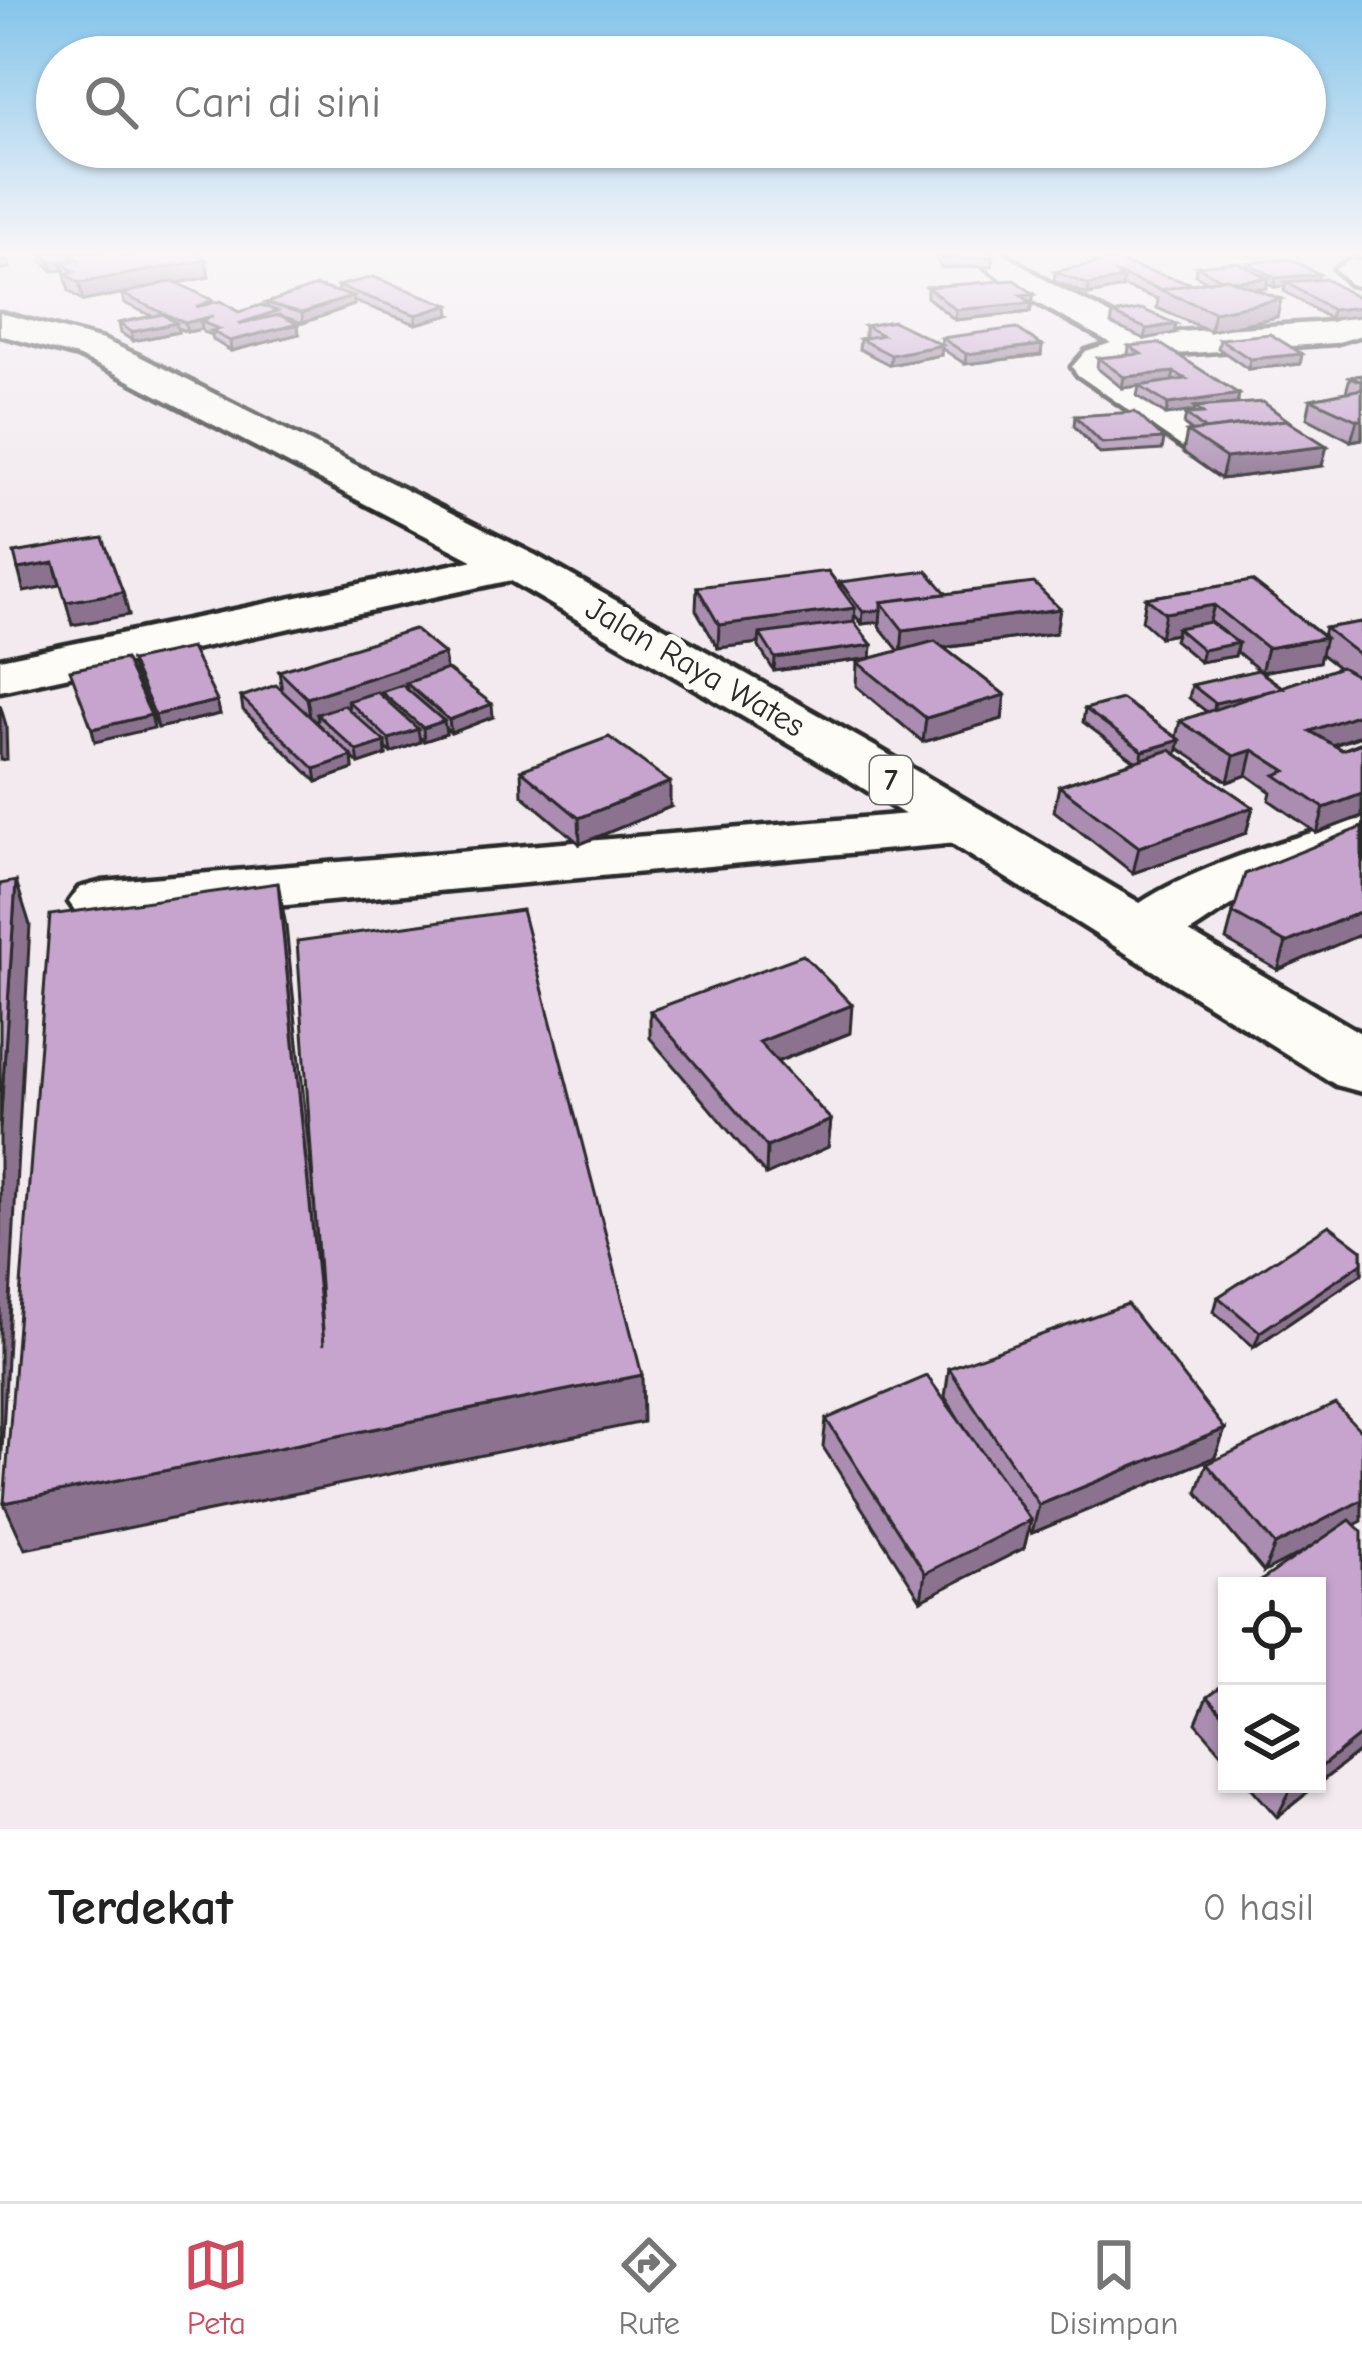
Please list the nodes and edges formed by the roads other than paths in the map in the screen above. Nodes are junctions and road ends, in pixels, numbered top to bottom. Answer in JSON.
{"nodes":[{"id":1,"x":50,"y":337,"type":"edge"},
{"id":2,"x":1128,"y":337,"type":"edge"},
{"id":3,"x":1289,"y":337,"type":"edge"},
{"id":4,"x":1142,"y":345,"type":"junction"},
{"id":5,"x":1203,"y":442,"type":"edge"},
{"id":6,"x":518,"y":565,"type":"junction"},
{"id":7,"x":0,"y":674,"type":"edge"},
{"id":8,"x":968,"y":827,"type":"junction"},
{"id":9,"x":1362,"y":838,"type":"edge"},
{"id":10,"x":102,"y":902,"type":"edge"},
{"id":11,"x":1142,"y":932,"type":"junction"},
{"id":12,"x":1362,"y":1067,"type":"edge"}],
"edges":[{"from":1,"to":6,"type":"main road","name":"Jalan Raya Wates","number":"7"},
{"from":2,"to":4,"type":"main road"},
{"from":3,"to":4,"type":"main road"},
{"from":4,"to":5,"type":"main road"},
{"from":6,"to":7,"type":"main road"},
{"from":6,"to":8,"type":"main road","name":"Jalan Raya Wates","number":"7"},
{"from":8,"to":10,"type":"main road"},
{"from":8,"to":11,"type":"main road","name":"Jalan Raya Wates","number":"7"},
{"from":9,"to":11,"type":"main road"},
{"from":11,"to":12,"type":"main road","name":"Jalan Raya Wates","number":"7"}]}
